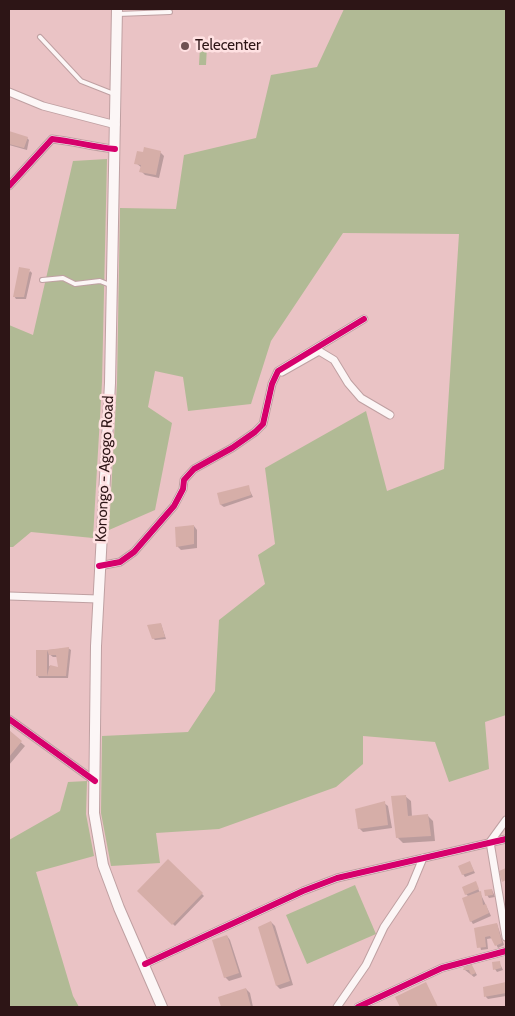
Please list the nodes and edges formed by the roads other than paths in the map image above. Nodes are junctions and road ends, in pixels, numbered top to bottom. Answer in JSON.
{"nodes":[{"id":1,"x":117,"y":12,"type":"edge"},
{"id":2,"x":170,"y":12,"type":"dead end"},
{"id":3,"x":40,"y":37,"type":"dead end"},
{"id":4,"x":9,"y":92,"type":"edge"},
{"id":5,"x":116,"y":95,"type":"junction"},
{"id":6,"x":116,"y":125,"type":"junction"},
{"id":7,"x":115,"y":149,"type":"junction"},
{"id":8,"x":9,"y":186,"type":"edge"},
{"id":9,"x":42,"y":280,"type":"dead end"},
{"id":10,"x":112,"y":286,"type":"junction"},
{"id":11,"x":364,"y":319,"type":"dead end"},
{"id":12,"x":282,"y":372,"type":"dead end"},
{"id":13,"x":390,"y":416,"type":"dead end"},
{"id":14,"x":99,"y":566,"type":"junction"},
{"id":15,"x":9,"y":596,"type":"edge"},
{"id":16,"x":98,"y":599,"type":"junction"},
{"id":17,"x":9,"y":719,"type":"edge"},
{"id":18,"x":95,"y":782,"type":"junction"},
{"id":19,"x":506,"y":820,"type":"edge"},
{"id":20,"x":506,"y":839,"type":"edge"},
{"id":21,"x":490,"y":842,"type":"junction"},
{"id":22,"x":422,"y":858,"type":"junction"},
{"id":23,"x":506,"y":937,"type":"edge"},
{"id":24,"x":506,"y":951,"type":"edge"},
{"id":25,"x":145,"y":964,"type":"junction"},
{"id":26,"x":162,"y":1007,"type":"edge"},
{"id":27,"x":337,"y":1007,"type":"edge"},
{"id":28,"x":358,"y":1007,"type":"edge"}],
"edges":[{"from":1,"to":2,"type":"lane"},
{"from":1,"to":5,"type":"main road","name":"Konongo - Agogo Road"},
{"from":3,"to":5,"type":"lane"},
{"from":4,"to":6,"type":"street"},
{"from":5,"to":6,"type":"main road","name":"Konongo - Agogo Road"},
{"from":6,"to":7,"type":"main road","name":"Konongo - Agogo Road"},
{"from":7,"to":8,"type":"street"},
{"from":7,"to":10,"type":"main road","name":"Konongo - Agogo Road"},
{"from":9,"to":10,"type":"lane"},
{"from":10,"to":14,"type":"main road","name":"Konongo - Agogo Road"},
{"from":11,"to":14,"type":"street"},
{"from":12,"to":13,"type":"street"},
{"from":14,"to":16,"type":"main road","name":"Konongo - Agogo Road"},
{"from":15,"to":16,"type":"street"},
{"from":16,"to":18,"type":"main road","name":"Konongo - Agogo Road"},
{"from":17,"to":18,"type":"street"},
{"from":18,"to":25,"type":"main road","name":"Konongo - Agogo Road"},
{"from":19,"to":21,"type":"street"},
{"from":20,"to":21,"type":"street"},
{"from":21,"to":22,"type":"street"},
{"from":21,"to":23,"type":"street"},
{"from":22,"to":25,"type":"street"},
{"from":22,"to":27,"type":"street"},
{"from":24,"to":28,"type":"street"},
{"from":25,"to":26,"type":"main road","name":"Konongo - Agogo Road"}]}
